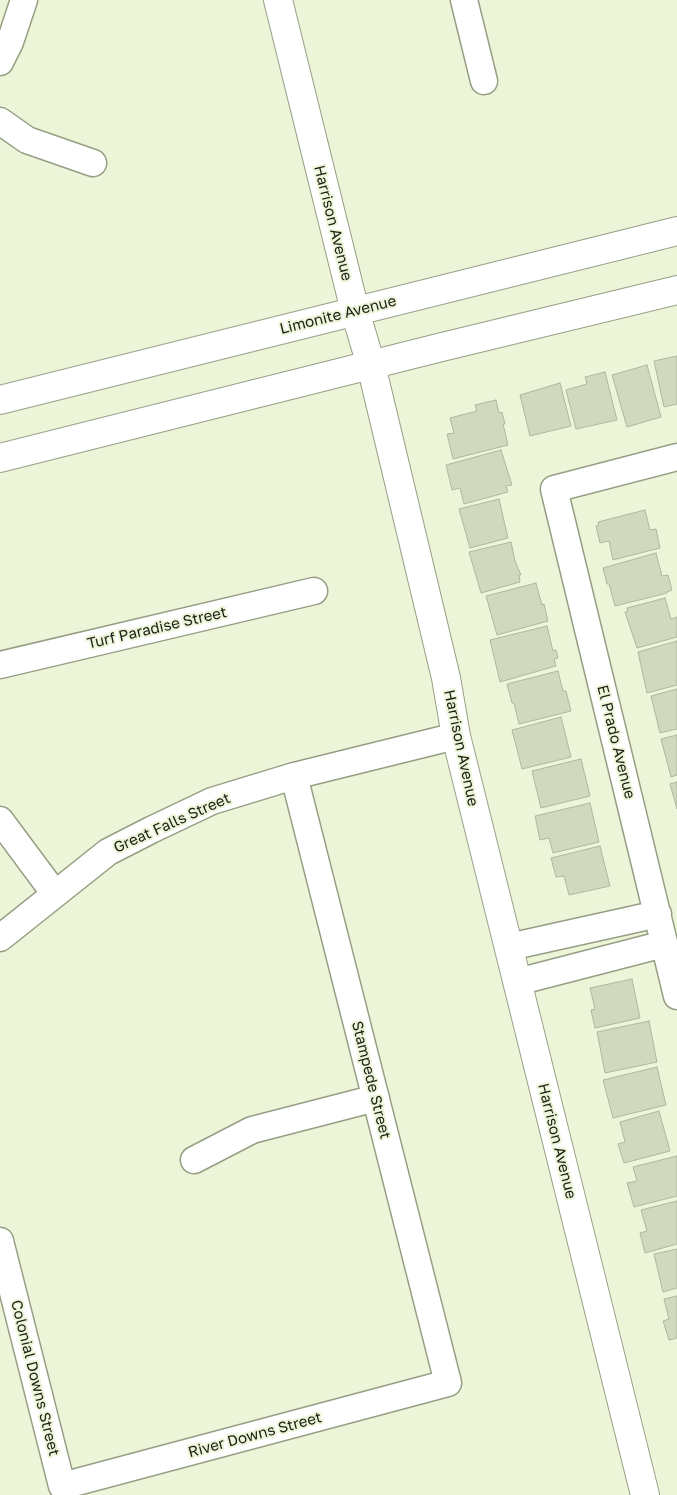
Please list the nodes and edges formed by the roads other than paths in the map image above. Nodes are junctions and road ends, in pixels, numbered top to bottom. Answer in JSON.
{"nodes":[{"id":1,"x":24,"y":0,"type":"edge"},
{"id":2,"x":278,"y":0,"type":"edge"},
{"id":3,"x":464,"y":0,"type":"edge"},
{"id":4,"x":0,"y":62,"type":"edge"},
{"id":5,"x":484,"y":81,"type":"dead end"},
{"id":6,"x":0,"y":121,"type":"edge"},
{"id":7,"x":93,"y":164,"type":"dead end"},
{"id":8,"x":677,"y":231,"type":"edge"},
{"id":9,"x":677,"y":290,"type":"edge"},
{"id":10,"x":356,"y":311,"type":"junction"},
{"id":11,"x":371,"y":365,"type":"junction"},
{"id":12,"x":0,"y":400,"type":"edge"},
{"id":13,"x":677,"y":457,"type":"edge"},
{"id":14,"x":0,"y":458,"type":"edge"},
{"id":15,"x":314,"y":591,"type":"dead end"},
{"id":16,"x":0,"y":665,"type":"edge"},
{"id":17,"x":456,"y":736,"type":"junction"},
{"id":18,"x":294,"y":776,"type":"junction"},
{"id":19,"x":0,"y":820,"type":"edge"},
{"id":20,"x":54,"y":894,"type":"junction"},
{"id":21,"x":658,"y":914,"type":"junction"},
{"id":22,"x":0,"y":938,"type":"edge"},
{"id":23,"x":664,"y":944,"type":"junction"},
{"id":24,"x":509,"y":947,"type":"junction"},
{"id":25,"x":517,"y":982,"type":"junction"},
{"id":26,"x":677,"y":996,"type":"edge"},
{"id":27,"x":376,"y":1098,"type":"junction"},
{"id":28,"x":194,"y":1160,"type":"dead end"},
{"id":29,"x":0,"y":1241,"type":"edge"},
{"id":30,"x":448,"y":1383,"type":"joint"},
{"id":31,"x":62,"y":1486,"type":"joint"},
{"id":32,"x":645,"y":1495,"type":"edge"}],
"edges":[{"from":1,"to":4,"type":"street"},
{"from":2,"to":10,"type":"street","name":"Harrison Avenue"},
{"from":3,"to":5,"type":"street"},
{"from":6,"to":7,"type":"street"},
{"from":8,"to":10,"type":"street","name":"Limonite Avenue"},
{"from":9,"to":11,"type":"street"},
{"from":10,"to":11,"type":"street","name":"Harrison Avenue"},
{"from":10,"to":12,"type":"street","name":"Limonite Avenue"},
{"from":11,"to":14,"type":"street"},
{"from":11,"to":17,"type":"street","name":"Harrison Avenue"},
{"from":13,"to":21,"type":"street","name":"El Prado Avenue"},
{"from":15,"to":16,"type":"street","name":"Turf Paradise Street"},
{"from":17,"to":18,"type":"street","name":"Great Falls Street"},
{"from":17,"to":24,"type":"street","name":"Harrison Avenue"},
{"from":18,"to":20,"type":"street","name":"Great Falls Street"},
{"from":18,"to":27,"type":"street","name":"Stampede Street"},
{"from":19,"to":20,"type":"street"},
{"from":20,"to":22,"type":"street","name":"Great Falls Street"},
{"from":21,"to":23,"type":"street","name":"El Prado Avenue"},
{"from":21,"to":24,"type":"street"},
{"from":23,"to":25,"type":"street"},
{"from":23,"to":26,"type":"street","name":"El Prado Avenue"},
{"from":24,"to":25,"type":"street","name":"Harrison Avenue"},
{"from":25,"to":32,"type":"street","name":"Harrison Avenue"},
{"from":27,"to":28,"type":"street"},
{"from":27,"to":30,"type":"street","name":"Stampede Street"},
{"from":29,"to":31,"type":"street","name":"Colonial Downs Street"},
{"from":30,"to":31,"type":"street","name":"River Downs Street"}]}
